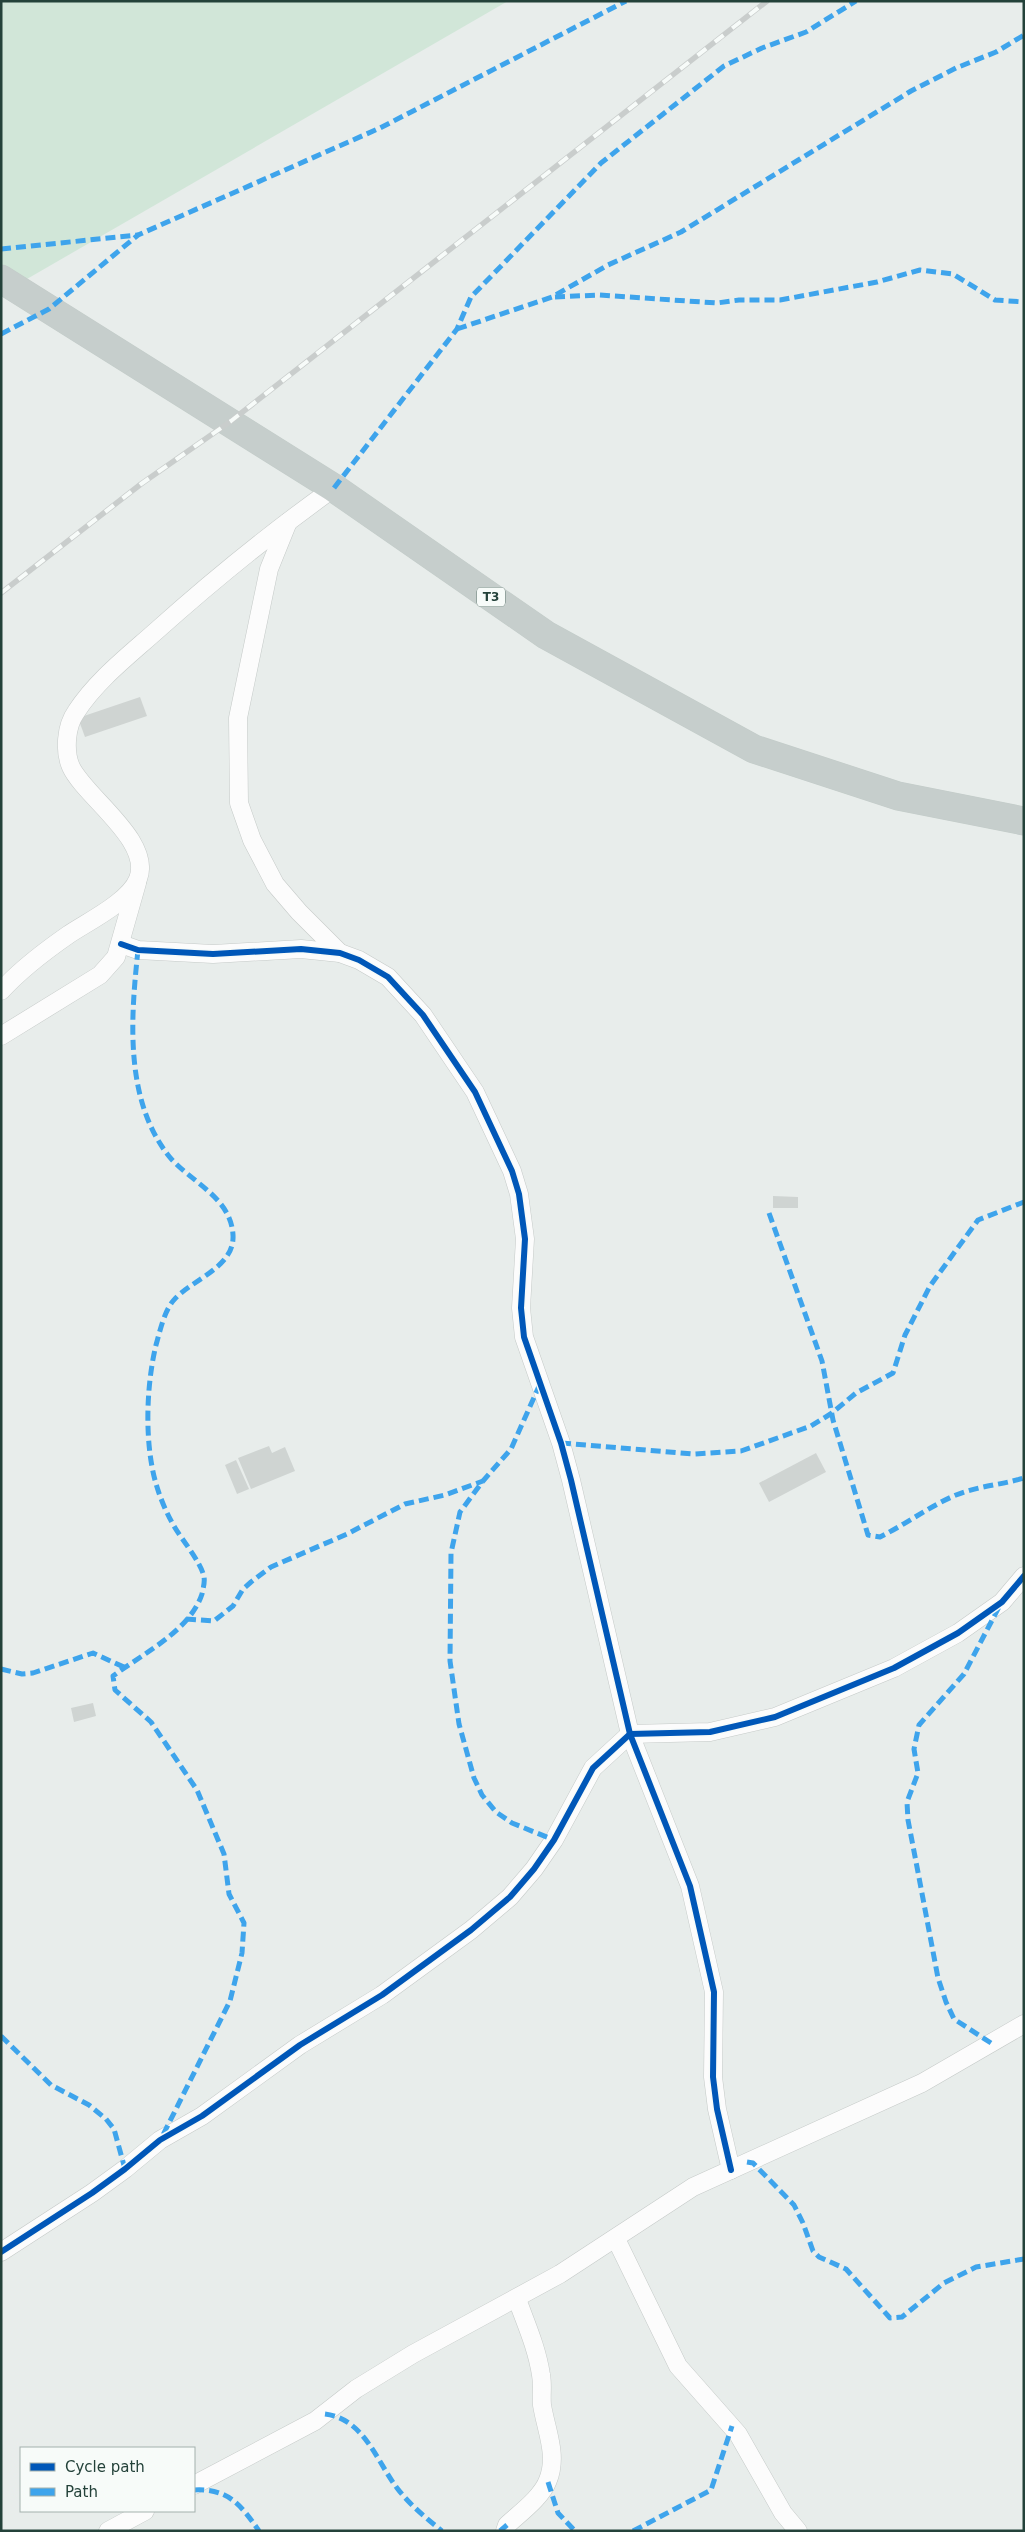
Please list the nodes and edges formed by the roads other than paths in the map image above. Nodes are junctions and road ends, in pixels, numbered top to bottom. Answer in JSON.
{"nodes":[{"id":1,"x":1,"y":279,"type":"edge"},
{"id":2,"x":334,"y":488,"type":"junction"},
{"id":3,"x":290,"y":519,"type":"junction"},
{"id":4,"x":1024,"y":822,"type":"edge"},
{"id":5,"x":138,"y":879,"type":"junction"},
{"id":6,"x":121,"y":944,"type":"junction"},
{"id":7,"x":340,"y":953,"type":"junction"},
{"id":8,"x":1,"y":991,"type":"edge"},
{"id":9,"x":1,"y":1036,"type":"edge"},
{"id":10,"x":1024,"y":1576,"type":"edge"},
{"id":11,"x":630,"y":1734,"type":"junction"},
{"id":12,"x":1024,"y":2024,"type":"edge"},
{"id":13,"x":731,"y":2170,"type":"junction"},
{"id":14,"x":616,"y":2239,"type":"junction"},
{"id":15,"x":1,"y":2252,"type":"edge"},
{"id":16,"x":517,"y":2299,"type":"junction"},
{"id":17,"x":195,"y":2484,"type":"edge"},
{"id":18,"x":143,"y":2512,"type":"edge"},
{"id":19,"x":108,"y":2531,"type":"edge"},
{"id":20,"x":506,"y":2531,"type":"edge"},
{"id":21,"x":798,"y":2531,"type":"edge"}],
"edges":[{"from":1,"to":2,"type":"highway","number":"T3"},
{"from":2,"to":3,"type":"street"},
{"from":2,"to":4,"type":"highway","number":"T3"},
{"from":3,"to":5,"type":"street"},
{"from":3,"to":7,"type":"street"},
{"from":5,"to":6,"type":"street"},
{"from":5,"to":8,"type":"street"},
{"from":6,"to":7,"type":"street"},
{"from":6,"to":9,"type":"street"},
{"from":7,"to":11,"type":"street"},
{"from":10,"to":11,"type":"street"},
{"from":11,"to":13,"type":"street"},
{"from":11,"to":15,"type":"street"},
{"from":12,"to":13,"type":"street"},
{"from":13,"to":14,"type":"street"},
{"from":14,"to":16,"type":"street"},
{"from":14,"to":21,"type":"street"},
{"from":16,"to":17,"type":"street"},
{"from":16,"to":20,"type":"street"},
{"from":18,"to":19,"type":"street"}]}
